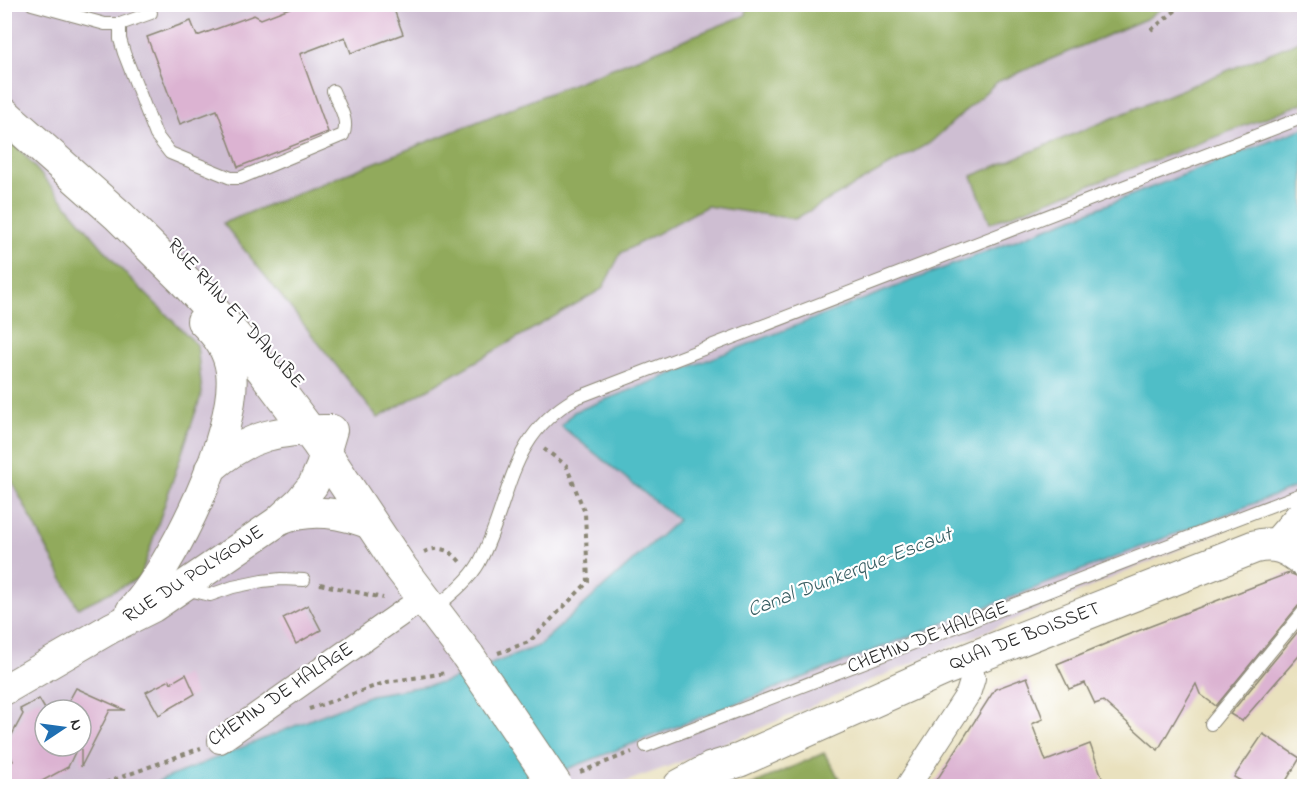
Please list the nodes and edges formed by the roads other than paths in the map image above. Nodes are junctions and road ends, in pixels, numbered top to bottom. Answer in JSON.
{"nodes":[{"id":1,"x":32,"y":4,"type":"edge"},
{"id":2,"x":151,"y":13,"type":"dead end"},
{"id":3,"x":120,"y":24,"type":"junction"},
{"id":4,"x":4,"y":91,"type":"edge"},
{"id":5,"x":333,"y":91,"type":"dead end"},
{"id":6,"x":4,"y":114,"type":"edge"},
{"id":7,"x":1305,"y":117,"type":"edge"},
{"id":8,"x":140,"y":237,"type":"junction"},
{"id":9,"x":322,"y":437,"type":"junction"},
{"id":10,"x":210,"y":469,"type":"junction"},
{"id":11,"x":1305,"y":493,"type":"edge"},
{"id":12,"x":1305,"y":514,"type":"edge"},
{"id":13,"x":277,"y":522,"type":"junction"},
{"id":14,"x":373,"y":525,"type":"junction"},
{"id":15,"x":1291,"y":553,"type":"edge"},
{"id":16,"x":304,"y":580,"type":"road end"},
{"id":17,"x":180,"y":588,"type":"junction"},
{"id":18,"x":424,"y":606,"type":"junction"},
{"id":19,"x":1305,"y":611,"type":"edge"},
{"id":20,"x":111,"y":628,"type":"junction"},
{"id":21,"x":968,"y":659,"type":"junction"},
{"id":22,"x":4,"y":690,"type":"edge"},
{"id":23,"x":1211,"y":724,"type":"dead end"},
{"id":24,"x":220,"y":741,"type":"road end"},
{"id":25,"x":646,"y":746,"type":"road end"},
{"id":26,"x":740,"y":760,"type":"junction"},
{"id":27,"x":564,"y":781,"type":"edge"},
{"id":28,"x":680,"y":786,"type":"edge"},
{"id":29,"x":706,"y":786,"type":"edge"},
{"id":30,"x":908,"y":786,"type":"edge"}],
"edges":[{"from":1,"to":3,"type":"lane"},
{"from":2,"to":3,"type":"lane"},
{"from":3,"to":5,"type":"lane"},
{"from":4,"to":9,"type":"main road","name":"RUE RHIN ET DANUBE"},
{"from":6,"to":8,"type":"main road","name":"RUE RHIN ET DANUBE"},
{"from":7,"to":18,"type":"lane"},
{"from":8,"to":9,"type":"main road","name":"RUE RHIN ET DANUBE"},
{"from":8,"to":10,"type":"street","name":"RUE DU POLYGONE"},
{"from":9,"to":10,"type":"street","name":"RUE DU POLYGONE"},
{"from":9,"to":13,"type":"street","name":"RUE DU POLYGONE"},
{"from":9,"to":14,"type":"main road","name":"RUE RHIN ET DANUBE"},
{"from":9,"to":18,"type":"main road","name":"RUE RHIN ET DANUBE"},
{"from":10,"to":20,"type":"street","name":"RUE DU POLYGONE"},
{"from":11,"to":25,"type":"lane","name":"CHEMIN DE HALAGE"},
{"from":12,"to":15,"type":"main road","name":"QUAI DE BOISSET"},
{"from":13,"to":14,"type":"street","name":"RUE DU POLYGONE"},
{"from":13,"to":17,"type":"street","name":"RUE DU POLYGONE"},
{"from":14,"to":18,"type":"main road","name":"RUE RHIN ET DANUBE"},
{"from":15,"to":21,"type":"main road","name":"QUAI DE BOISSET"},
{"from":16,"to":17,"type":"lane"},
{"from":17,"to":20,"type":"street","name":"RUE DU POLYGONE"},
{"from":18,"to":24,"type":"street","name":"CHEMIN DE HALAGE"},
{"from":18,"to":27,"type":"main road","name":"RUE RHIN ET DANUBE","bridge":true},
{"from":19,"to":23,"type":"lane"},
{"from":20,"to":22,"type":"street","name":"RUE DU POLYGONE"},
{"from":21,"to":26,"type":"main road","name":"QUAI DE BOISSET"},
{"from":21,"to":30,"type":"street"},
{"from":26,"to":28,"type":"main road","name":"QUAI DE BOISSET"},
{"from":26,"to":29,"type":"main road","name":"QUAI DE BOISSET"}]}
